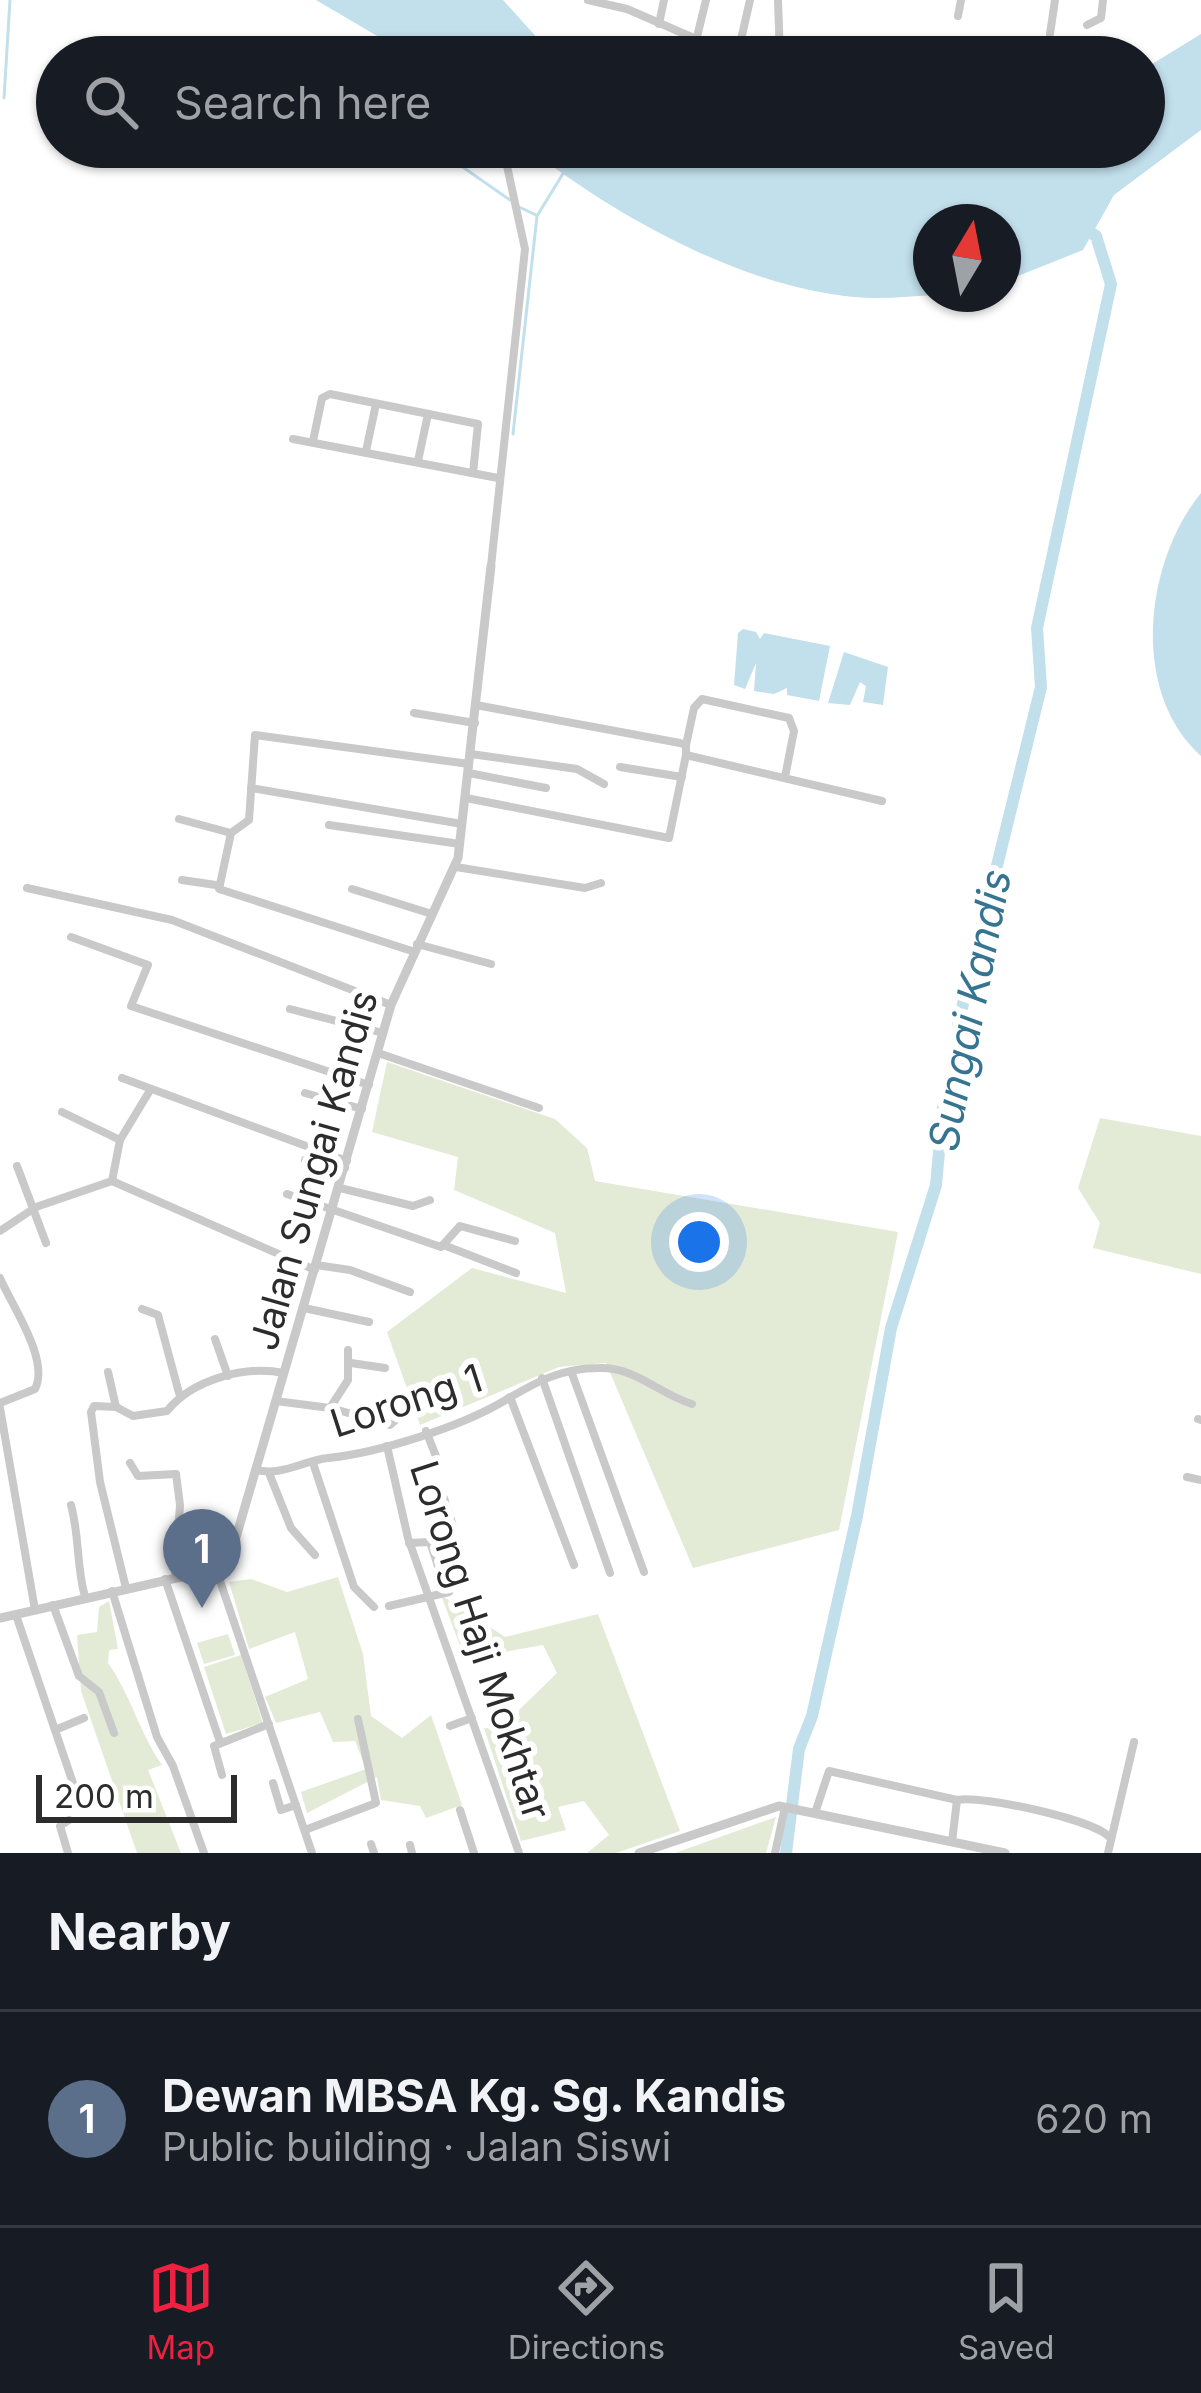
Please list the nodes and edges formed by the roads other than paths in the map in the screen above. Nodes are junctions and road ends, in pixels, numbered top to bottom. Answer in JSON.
{"nodes":[{"id":1,"x":588,"y":0,"type":"edge"},
{"id":2,"x":664,"y":0,"type":"edge"},
{"id":3,"x":706,"y":0,"type":"edge"},
{"id":4,"x":750,"y":0,"type":"edge"},
{"id":5,"x":778,"y":0,"type":"edge"},
{"id":6,"x":961,"y":0,"type":"edge"},
{"id":7,"x":1055,"y":0,"type":"edge"},
{"id":8,"x":1103,"y":0,"type":"edge"},
{"id":9,"x":627,"y":5,"type":"edge"},
{"id":10,"x":958,"y":16,"type":"dead end"},
{"id":11,"x":659,"y":24,"type":"junction"},
{"id":12,"x":1087,"y":25,"type":"dead end"},
{"id":13,"x":1050,"y":34,"type":"dead end"},
{"id":14,"x":685,"y":36,"type":"edge"},
{"id":15,"x":697,"y":36,"type":"edge"},
{"id":16,"x":742,"y":36,"type":"edge"},
{"id":17,"x":779,"y":36,"type":"edge"},
{"id":18,"x":508,"y":168,"type":"edge"},
{"id":19,"x":376,"y":404,"type":"junction"},
{"id":20,"x":428,"y":414,"type":"junction"},
{"id":21,"x":293,"y":439,"type":"dead end"},
{"id":22,"x":314,"y":441,"type":"junction"},
{"id":23,"x":366,"y":451,"type":"junction"},
{"id":24,"x":418,"y":461,"type":"junction"},
{"id":25,"x":473,"y":473,"type":"junction"},
{"id":26,"x":498,"y":478,"type":"junction"},
{"id":27,"x":491,"y":566,"type":"joint"},
{"id":28,"x":476,"y":705,"type":"junction"},
{"id":29,"x":414,"y":713,"type":"dead end"},
{"id":30,"x":475,"y":723,"type":"junction"},
{"id":31,"x":686,"y":750,"type":"junction"},
{"id":32,"x":470,"y":764,"type":"junction"},
{"id":33,"x":620,"y":767,"type":"dead end"},
{"id":34,"x":682,"y":777,"type":"junction"},
{"id":35,"x":785,"y":777,"type":"junction"},
{"id":36,"x":604,"y":784,"type":"dead end"},
{"id":37,"x":251,"y":788,"type":"junction"},
{"id":38,"x":546,"y":788,"type":"dead end"},
{"id":39,"x":466,"y":798,"type":"junction"},
{"id":40,"x":882,"y":801,"type":"dead end"},
{"id":41,"x":179,"y":819,"type":"dead end"},
{"id":42,"x":462,"y":824,"type":"junction"},
{"id":43,"x":329,"y":825,"type":"dead end"},
{"id":44,"x":231,"y":832,"type":"junction"},
{"id":45,"x":460,"y":844,"type":"junction"},
{"id":46,"x":456,"y":866,"type":"junction"},
{"id":47,"x":182,"y":880,"type":"dead end"},
{"id":48,"x":601,"y":883,"type":"dead end"},
{"id":49,"x":215,"y":885,"type":"junction"},
{"id":50,"x":27,"y":888,"type":"dead end"},
{"id":51,"x":352,"y":889,"type":"dead end"},
{"id":52,"x":432,"y":914,"type":"junction"},
{"id":53,"x":71,"y":937,"type":"dead end"},
{"id":54,"x":414,"y":948,"type":"junction"},
{"id":55,"x":490,"y":964,"type":"dead end"},
{"id":56,"x":391,"y":1005,"type":"junction"},
{"id":57,"x":290,"y":1010,"type":"dead end"},
{"id":58,"x":383,"y":1033,"type":"junction"},
{"id":59,"x":378,"y":1053,"type":"junction"},
{"id":60,"x":356,"y":1055,"type":"dead end"},
{"id":61,"x":122,"y":1078,"type":"dead end"},
{"id":62,"x":350,"y":1078,"type":"junction"},
{"id":63,"x":369,"y":1084,"type":"junction"},
{"id":64,"x":149,"y":1091,"type":"junction"},
{"id":65,"x":305,"y":1093,"type":"dead end"},
{"id":66,"x":539,"y":1108,"type":"dead end"},
{"id":67,"x":362,"y":1109,"type":"junction"},
{"id":68,"x":62,"y":1112,"type":"dead end"},
{"id":69,"x":120,"y":1140,"type":"junction"},
{"id":70,"x":305,"y":1160,"type":"dead end"},
{"id":71,"x":346,"y":1164,"type":"junction"},
{"id":72,"x":17,"y":1166,"type":"dead end"},
{"id":73,"x":112,"y":1181,"type":"junction"},
{"id":74,"x":340,"y":1188,"type":"junction"},
{"id":75,"x":287,"y":1194,"type":"dead end"},
{"id":76,"x":430,"y":1200,"type":"dead end"},
{"id":77,"x":33,"y":1208,"type":"junction"},
{"id":78,"x":332,"y":1213,"type":"junction"},
{"id":79,"x":0,"y":1231,"type":"edge"},
{"id":80,"x":514,"y":1241,"type":"dead end"},
{"id":81,"x":46,"y":1243,"type":"dead end"},
{"id":82,"x":446,"y":1246,"type":"junction"},
{"id":83,"x":315,"y":1268,"type":"junction"},
{"id":84,"x":516,"y":1273,"type":"dead end"},
{"id":85,"x":0,"y":1278,"type":"edge"},
{"id":86,"x":410,"y":1292,"type":"dead end"},
{"id":87,"x":304,"y":1308,"type":"junction"},
{"id":88,"x":142,"y":1309,"type":"dead end"},
{"id":89,"x":369,"y":1322,"type":"dead end"},
{"id":90,"x":215,"y":1339,"type":"dead end"},
{"id":91,"x":348,"y":1350,"type":"dead end"},
{"id":92,"x":351,"y":1363,"type":"junction"},
{"id":93,"x":385,"y":1368,"type":"dead end"},
{"id":94,"x":571,"y":1370,"type":"junction"},
{"id":95,"x":109,"y":1372,"type":"dead end"},
{"id":96,"x":284,"y":1373,"type":"junction"},
{"id":97,"x":228,"y":1376,"type":"junction"},
{"id":98,"x":542,"y":1378,"type":"junction"},
{"id":99,"x":179,"y":1393,"type":"junction"},
{"id":100,"x":510,"y":1396,"type":"junction"},
{"id":101,"x":276,"y":1401,"type":"junction"},
{"id":102,"x":692,"y":1404,"type":"dead end"},
{"id":103,"x":0,"y":1405,"type":"edge"},
{"id":104,"x":116,"y":1407,"type":"junction"},
{"id":105,"x":330,"y":1408,"type":"junction"},
{"id":106,"x":406,"y":1411,"type":"dead end"},
{"id":107,"x":426,"y":1431,"type":"junction"},
{"id":108,"x":387,"y":1446,"type":"junction"},
{"id":109,"x":130,"y":1463,"type":"dead end"},
{"id":110,"x":313,"y":1463,"type":"junction"},
{"id":111,"x":439,"y":1463,"type":"dead end"},
{"id":112,"x":256,"y":1470,"type":"junction"},
{"id":113,"x":269,"y":1473,"type":"junction"},
{"id":114,"x":1187,"y":1477,"type":"dead end"},
{"id":115,"x":1201,"y":1480,"type":"edge"},
{"id":116,"x":444,"y":1498,"type":"dead end"},
{"id":117,"x":71,"y":1505,"type":"dead end"},
{"id":118,"x":430,"y":1542,"type":"junction"},
{"id":119,"x":409,"y":1543,"type":"junction"},
{"id":120,"x":315,"y":1556,"type":"dead end"},
{"id":121,"x":574,"y":1564,"type":"dead end"},
{"id":122,"x":216,"y":1569,"type":"junction"},
{"id":123,"x":610,"y":1573,"type":"dead end"},
{"id":124,"x":644,"y":1573,"type":"dead end"},
{"id":125,"x":170,"y":1578,"type":"junction"},
{"id":126,"x":443,"y":1581,"type":"dead end"},
{"id":127,"x":126,"y":1588,"type":"junction"},
{"id":128,"x":112,"y":1591,"type":"junction"},
{"id":129,"x":449,"y":1592,"type":"dead end"},
{"id":130,"x":429,"y":1594,"type":"junction"},
{"id":131,"x":85,"y":1598,"type":"junction"},
{"id":132,"x":53,"y":1605,"type":"junction"},
{"id":133,"x":389,"y":1606,"type":"dead end"},
{"id":134,"x":374,"y":1607,"type":"dead end"},
{"id":135,"x":35,"y":1610,"type":"junction"},
{"id":136,"x":16,"y":1615,"type":"junction"},
{"id":137,"x":0,"y":1618,"type":"edge"},
{"id":138,"x":84,"y":1718,"type":"dead end"},
{"id":139,"x":472,"y":1718,"type":"junction"},
{"id":140,"x":358,"y":1719,"type":"dead end"},
{"id":141,"x":269,"y":1724,"type":"junction"},
{"id":142,"x":450,"y":1726,"type":"dead end"},
{"id":143,"x":55,"y":1730,"type":"junction"},
{"id":144,"x":114,"y":1733,"type":"dead end"},
{"id":145,"x":220,"y":1742,"type":"junction"},
{"id":146,"x":1134,"y":1742,"type":"dead end"},
{"id":147,"x":222,"y":1775,"type":"dead end"},
{"id":148,"x":273,"y":1784,"type":"dead end"},
{"id":149,"x":76,"y":1792,"type":"dead end"},
{"id":150,"x":957,"y":1800,"type":"junction"},
{"id":151,"x":296,"y":1805,"type":"junction"},
{"id":152,"x":786,"y":1807,"type":"junction"},
{"id":153,"x":460,"y":1810,"type":"dead end"},
{"id":154,"x":814,"y":1813,"type":"junction"},
{"id":155,"x":69,"y":1820,"type":"dead end"},
{"id":156,"x":305,"y":1830,"type":"junction"},
{"id":157,"x":1111,"y":1839,"type":"junction"},
{"id":158,"x":952,"y":1842,"type":"junction"},
{"id":159,"x":68,"y":1853,"type":"edge"},
{"id":160,"x":204,"y":1853,"type":"edge"},
{"id":161,"x":313,"y":1853,"type":"edge"},
{"id":162,"x":474,"y":1853,"type":"edge"},
{"id":163,"x":519,"y":1853,"type":"edge"},
{"id":164,"x":639,"y":1853,"type":"edge"},
{"id":165,"x":775,"y":1853,"type":"edge"},
{"id":166,"x":1005,"y":1853,"type":"edge"},
{"id":167,"x":1108,"y":1853,"type":"edge"}],
"edges":[{"from":1,"to":9,"type":"street"},
{"from":2,"to":11,"type":"street"},
{"from":3,"to":15,"type":"street"},
{"from":4,"to":16,"type":"street"},
{"from":5,"to":17,"type":"street"},
{"from":6,"to":10,"type":"street"},
{"from":7,"to":13,"type":"street"},
{"from":8,"to":12,"type":"street"},
{"from":9,"to":11,"type":"street"},
{"from":11,"to":14,"type":"street"},
{"from":18,"to":26,"type":"street"},
{"from":19,"to":20,"type":"street"},
{"from":19,"to":22,"type":"street"},
{"from":19,"to":23,"type":"street"},
{"from":20,"to":24,"type":"street"},
{"from":20,"to":25,"type":"street"},
{"from":21,"to":22,"type":"street"},
{"from":22,"to":23,"type":"street"},
{"from":23,"to":24,"type":"street"},
{"from":24,"to":25,"type":"street"},
{"from":25,"to":26,"type":"street"},
{"from":26,"to":27,"type":"street"},
{"from":27,"to":28,"type":"street","name":"Jalan Sungai Kandis"},
{"from":28,"to":30,"type":"street","name":"Jalan Sungai Kandis"},
{"from":28,"to":31,"type":"street"},
{"from":29,"to":30,"type":"street"},
{"from":30,"to":32,"type":"street","name":"Jalan Sungai Kandis"},
{"from":31,"to":34,"type":"street"},
{"from":31,"to":35,"type":"street"},
{"from":31,"to":35,"type":"street"},
{"from":32,"to":36,"type":"street"},
{"from":32,"to":37,"type":"street"},
{"from":32,"to":38,"type":"street"},
{"from":32,"to":39,"type":"street","name":"Jalan Sungai Kandis"},
{"from":33,"to":34,"type":"street"},
{"from":34,"to":39,"type":"street"},
{"from":35,"to":40,"type":"street"},
{"from":37,"to":42,"type":"street"},
{"from":37,"to":44,"type":"street"},
{"from":39,"to":42,"type":"street","name":"Jalan Sungai Kandis"},
{"from":41,"to":44,"type":"street"},
{"from":42,"to":45,"type":"street","name":"Jalan Sungai Kandis"},
{"from":43,"to":45,"type":"street"},
{"from":44,"to":49,"type":"street"},
{"from":45,"to":46,"type":"street","name":"Jalan Sungai Kandis"},
{"from":46,"to":48,"type":"street"},
{"from":46,"to":52,"type":"street","name":"Jalan Sungai Kandis"},
{"from":47,"to":49,"type":"street"},
{"from":49,"to":54,"type":"street"},
{"from":50,"to":56,"type":"street"},
{"from":51,"to":52,"type":"street"},
{"from":52,"to":54,"type":"street","name":"Jalan Sungai Kandis"},
{"from":53,"to":62,"type":"street"},
{"from":54,"to":55,"type":"street"},
{"from":54,"to":56,"type":"street","name":"Jalan Sungai Kandis"},
{"from":56,"to":58,"type":"street","name":"Jalan Sungai Kandis"},
{"from":57,"to":58,"type":"street"},
{"from":58,"to":59,"type":"street","name":"Jalan Sungai Kandis"},
{"from":59,"to":63,"type":"street","name":"Jalan Sungai Kandis"},
{"from":59,"to":66,"type":"street"},
{"from":60,"to":62,"type":"street"},
{"from":61,"to":64,"type":"street"},
{"from":62,"to":63,"type":"street"},
{"from":63,"to":67,"type":"street","name":"Jalan Sungai Kandis"},
{"from":64,"to":69,"type":"street"},
{"from":64,"to":71,"type":"street"},
{"from":65,"to":67,"type":"street"},
{"from":67,"to":71,"type":"street","name":"Jalan Sungai Kandis"},
{"from":68,"to":69,"type":"street"},
{"from":69,"to":73,"type":"street"},
{"from":70,"to":71,"type":"street"},
{"from":71,"to":74,"type":"street","name":"Jalan Sungai Kandis"},
{"from":72,"to":77,"type":"street"},
{"from":73,"to":77,"type":"street"},
{"from":73,"to":83,"type":"street"},
{"from":74,"to":76,"type":"street"},
{"from":74,"to":78,"type":"street","name":"Jalan Sungai Kandis"},
{"from":75,"to":78,"type":"street"},
{"from":77,"to":79,"type":"street"},
{"from":77,"to":81,"type":"street"},
{"from":78,"to":82,"type":"street"},
{"from":78,"to":83,"type":"street","name":"Jalan Sungai Kandis"},
{"from":80,"to":82,"type":"street"},
{"from":82,"to":84,"type":"street"},
{"from":83,"to":86,"type":"street"},
{"from":83,"to":87,"type":"street","name":"Jalan Sungai Kandis"},
{"from":85,"to":103,"type":"street"},
{"from":87,"to":89,"type":"street"},
{"from":87,"to":96,"type":"street","name":"Jalan Sungai Kandis"},
{"from":88,"to":99,"type":"street"},
{"from":90,"to":97,"type":"street"},
{"from":91,"to":92,"type":"street"},
{"from":92,"to":93,"type":"street"},
{"from":92,"to":105,"type":"street"},
{"from":94,"to":98,"type":"street","name":"Lorong 1"},
{"from":94,"to":102,"type":"street","name":"Lorong 1"},
{"from":94,"to":124,"type":"street"},
{"from":95,"to":104,"type":"street"},
{"from":96,"to":97,"type":"street"},
{"from":96,"to":101,"type":"street","name":"Jalan Sungai Kandis"},
{"from":97,"to":99,"type":"street"},
{"from":98,"to":100,"type":"street","name":"Lorong 1"},
{"from":98,"to":123,"type":"street"},
{"from":99,"to":104,"type":"street"},
{"from":100,"to":107,"type":"street","name":"Lorong 1"},
{"from":100,"to":121,"type":"street"},
{"from":101,"to":105,"type":"street"},
{"from":101,"to":112,"type":"street","name":"Jalan Sungai Kandis"},
{"from":103,"to":135,"type":"street"},
{"from":104,"to":127,"type":"street"},
{"from":105,"to":106,"type":"street"},
{"from":107,"to":108,"type":"street","name":"Lorong 1"},
{"from":107,"to":111,"type":"street"},
{"from":108,"to":110,"type":"street","name":"Lorong 1"},
{"from":108,"to":119,"type":"street","name":"Lorong Haji Mokhtar"},
{"from":109,"to":125,"type":"street"},
{"from":110,"to":113,"type":"street","name":"Lorong 1"},
{"from":110,"to":134,"type":"street"},
{"from":112,"to":113,"type":"street","name":"Lorong 1"},
{"from":112,"to":122,"type":"street","name":"Jalan Sungai Kandis"},
{"from":113,"to":120,"type":"street"},
{"from":114,"to":115,"type":"street"},
{"from":116,"to":118,"type":"street"},
{"from":117,"to":131,"type":"street"},
{"from":118,"to":119,"type":"street"},
{"from":118,"to":126,"type":"street"},
{"from":119,"to":130,"type":"street","name":"Lorong Haji Mokhtar"},
{"from":122,"to":125,"type":"street"},
{"from":122,"to":141,"type":"street"},
{"from":125,"to":127,"type":"street"},
{"from":125,"to":145,"type":"street"},
{"from":127,"to":128,"type":"street"},
{"from":128,"to":131,"type":"street"},
{"from":128,"to":160,"type":"street"},
{"from":129,"to":130,"type":"street"},
{"from":130,"to":133,"type":"street"},
{"from":130,"to":139,"type":"street","name":"Lorong Haji Mokhtar"},
{"from":131,"to":132,"type":"street"},
{"from":132,"to":135,"type":"street"},
{"from":132,"to":144,"type":"street"},
{"from":135,"to":136,"type":"street"},
{"from":136,"to":137,"type":"street"},
{"from":136,"to":143,"type":"street"},
{"from":138,"to":143,"type":"street"},
{"from":139,"to":142,"type":"street"},
{"from":139,"to":163,"type":"street","name":"Lorong Haji Mokhtar"},
{"from":140,"to":156,"type":"street"},
{"from":141,"to":145,"type":"street"},
{"from":141,"to":151,"type":"street"},
{"from":143,"to":149,"type":"street"},
{"from":145,"to":147,"type":"street"},
{"from":146,"to":157,"type":"street"},
{"from":148,"to":151,"type":"street"},
{"from":150,"to":154,"type":"street"},
{"from":150,"to":157,"type":"street"},
{"from":150,"to":158,"type":"street"},
{"from":151,"to":156,"type":"street"},
{"from":152,"to":154,"type":"street"},
{"from":152,"to":164,"type":"street"},
{"from":152,"to":165,"type":"street"},
{"from":153,"to":162,"type":"street"},
{"from":154,"to":158,"type":"street"},
{"from":155,"to":159,"type":"street"},
{"from":156,"to":161,"type":"street"},
{"from":157,"to":167,"type":"street"},
{"from":158,"to":166,"type":"street"}]}
